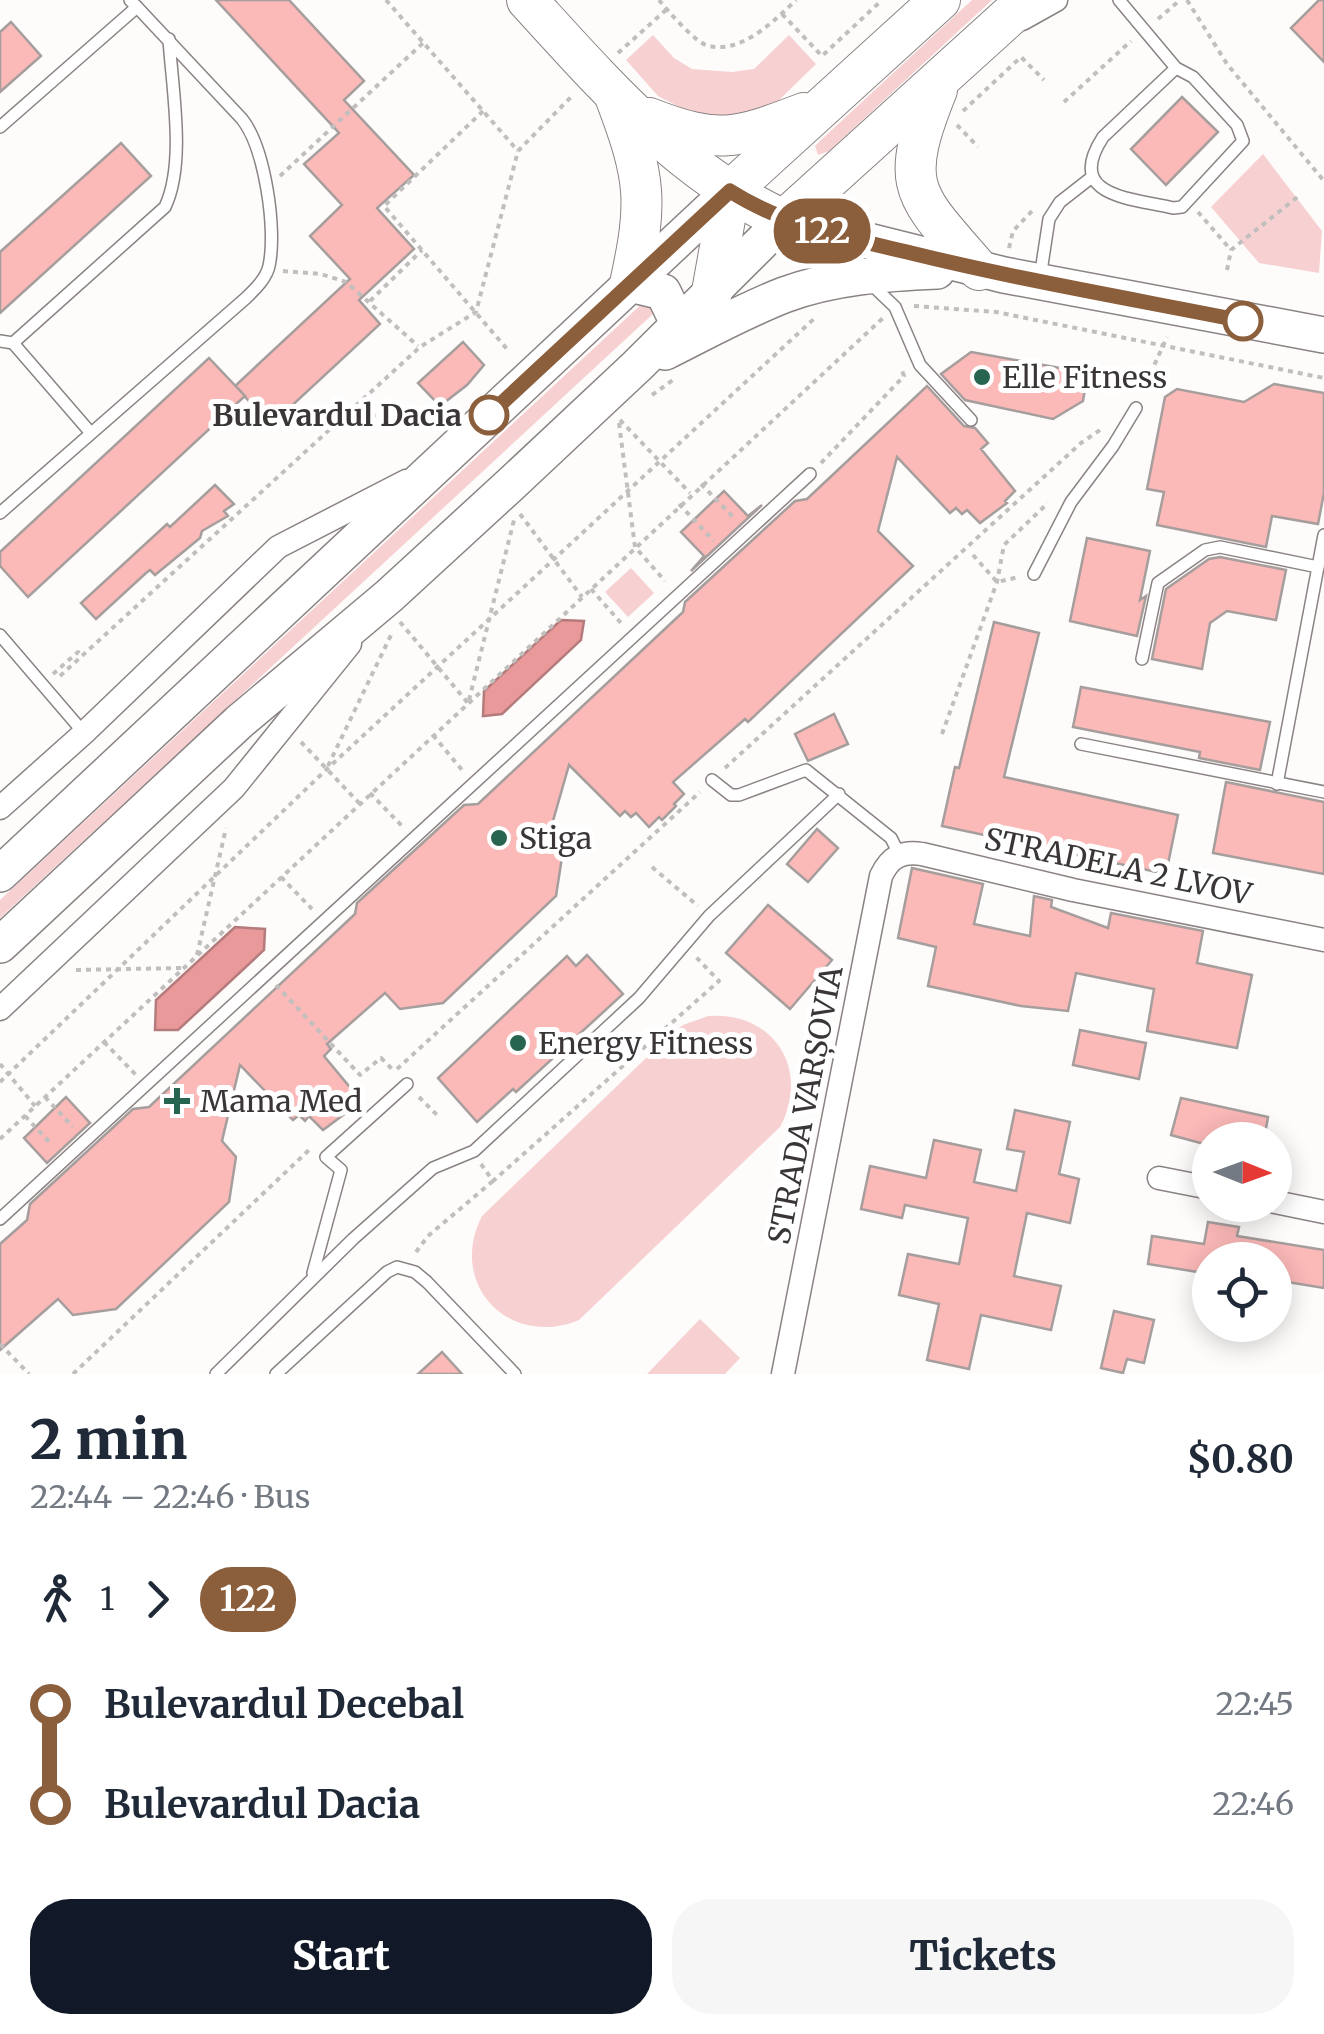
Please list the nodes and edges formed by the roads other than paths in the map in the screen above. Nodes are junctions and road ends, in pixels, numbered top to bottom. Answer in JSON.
{"nodes":[{"id":1,"x":527,"y":0,"type":"edge"},
{"id":2,"x":940,"y":0,"type":"edge"},
{"id":3,"x":1027,"y":0,"type":"edge"},
{"id":4,"x":1056,"y":0,"type":"edge"},
{"id":5,"x":1119,"y":0,"type":"edge"},
{"id":6,"x":134,"y":4,"type":"edge"},
{"id":7,"x":904,"y":10,"type":"edge"},
{"id":8,"x":169,"y":39,"type":"junction"},
{"id":9,"x":980,"y":44,"type":"junction"},
{"id":10,"x":1176,"y":68,"type":"junction"},
{"id":11,"x":941,"y":80,"type":"junction"},
{"id":12,"x":615,"y":93,"type":"junction"},
{"id":13,"x":822,"y":106,"type":"junction"},
{"id":14,"x":0,"y":127,"type":"edge"},
{"id":15,"x":1092,"y":177,"type":"junction"},
{"id":16,"x":730,"y":191,"type":"junction"},
{"id":17,"x":784,"y":220,"type":"junction"},
{"id":18,"x":980,"y":270,"type":"junction"},
{"id":19,"x":908,"y":272,"type":"junction"},
{"id":20,"x":863,"y":277,"type":"junction"},
{"id":21,"x":1039,"y":282,"type":"junction"},
{"id":22,"x":630,"y":284,"type":"junction"},
{"id":23,"x":712,"y":292,"type":"junction"},
{"id":24,"x":895,"y":307,"type":"junction"},
{"id":25,"x":679,"y":325,"type":"junction"},
{"id":26,"x":1324,"y":336,"type":"edge"},
{"id":27,"x":7,"y":342,"type":"edge"},
{"id":28,"x":644,"y":381,"type":"junction"},
{"id":29,"x":1136,"y":408,"type":"road end"},
{"id":30,"x":970,"y":420,"type":"dead end"},
{"id":31,"x":90,"y":432,"type":"junction"},
{"id":32,"x":431,"y":468,"type":"junction"},
{"id":33,"x":810,"y":474,"type":"road end"},
{"id":34,"x":0,"y":513,"type":"edge"},
{"id":35,"x":1324,"y":535,"type":"edge"},
{"id":36,"x":1318,"y":567,"type":"junction"},
{"id":37,"x":1034,"y":574,"type":"dead end"},
{"id":38,"x":389,"y":596,"type":"junction"},
{"id":39,"x":0,"y":634,"type":"edge"},
{"id":40,"x":1142,"y":659,"type":"dead end"},
{"id":41,"x":84,"y":733,"type":"junction"},
{"id":42,"x":1081,"y":744,"type":"dead end"},
{"id":43,"x":712,"y":780,"type":"road end"},
{"id":44,"x":1277,"y":784,"type":"junction"},
{"id":45,"x":1324,"y":792,"type":"edge"},
{"id":46,"x":839,"y":794,"type":"junction"},
{"id":47,"x":0,"y":808,"type":"edge"},
{"id":48,"x":899,"y":854,"type":"junction"},
{"id":49,"x":0,"y":874,"type":"edge"},
{"id":50,"x":1324,"y":940,"type":"edge"},
{"id":51,"x":0,"y":945,"type":"edge"},
{"id":52,"x":0,"y":1008,"type":"edge"},
{"id":53,"x":407,"y":1084,"type":"road end"},
{"id":54,"x":1159,"y":1178,"type":"dead end"},
{"id":55,"x":1192,"y":1184,"type":"edge"},
{"id":56,"x":1292,"y":1205,"type":"edge"},
{"id":57,"x":1324,"y":1212,"type":"edge"},
{"id":58,"x":0,"y":1219,"type":"edge"},
{"id":59,"x":312,"y":1278,"type":"junction"},
{"id":60,"x":216,"y":1374,"type":"edge"},
{"id":61,"x":276,"y":1374,"type":"edge"},
{"id":62,"x":515,"y":1374,"type":"edge"},
{"id":63,"x":784,"y":1374,"type":"edge"}],
"edges":[{"from":1,"to":12,"type":"highway"},
{"from":2,"to":7,"type":"highway"},
{"from":3,"to":9,"type":"highway"},
{"from":4,"to":9,"type":"street"},
{"from":5,"to":10,"type":"lane"},
{"from":6,"to":8,"type":"lane"},
{"from":6,"to":14,"type":"lane"},
{"from":7,"to":13,"type":"highway"},
{"from":8,"to":27,"type":"lane"},
{"from":8,"to":31,"type":"lane"},
{"from":9,"to":11,"type":"highway"},
{"from":10,"to":15,"type":"lane"},
{"from":10,"to":15,"type":"lane"},
{"from":11,"to":17,"type":"highway"},
{"from":11,"to":18,"type":"highway"},
{"from":12,"to":13,"type":"highway"},
{"from":12,"to":16,"type":"highway"},
{"from":12,"to":22,"type":"highway"},
{"from":13,"to":16,"type":"highway"},
{"from":15,"to":21,"type":"lane"},
{"from":16,"to":17,"type":"highway"},
{"from":16,"to":22,"type":"main road"},
{"from":16,"to":23,"type":"highway"},
{"from":17,"to":18,"type":"main road"},
{"from":17,"to":23,"type":"main road"},
{"from":18,"to":19,"type":"main road"},
{"from":18,"to":21,"type":"main road"},
{"from":19,"to":20,"type":"main road"},
{"from":19,"to":24,"type":"lane"},
{"from":20,"to":24,"type":"lane"},
{"from":20,"to":28,"type":"main road"},
{"from":21,"to":26,"type":"main road"},
{"from":22,"to":25,"type":"main road"},
{"from":22,"to":32,"type":"main road"},
{"from":23,"to":25,"type":"main road"},
{"from":24,"to":30,"type":"lane"},
{"from":25,"to":28,"type":"main road"},
{"from":27,"to":31,"type":"lane"},
{"from":28,"to":38,"type":"main road"},
{"from":29,"to":37,"type":"lane"},
{"from":31,"to":34,"type":"lane"},
{"from":32,"to":41,"type":"street"},
{"from":32,"to":49,"type":"main road"},
{"from":33,"to":58,"type":"lane"},
{"from":35,"to":36,"type":"lane"},
{"from":36,"to":40,"type":"lane"},
{"from":36,"to":44,"type":"lane"},
{"from":38,"to":51,"type":"main road"},
{"from":38,"to":52,"type":"street"},
{"from":39,"to":41,"type":"lane"},
{"from":41,"to":47,"type":"street"},
{"from":42,"to":44,"type":"lane"},
{"from":43,"to":46,"type":"lane"},
{"from":44,"to":45,"type":"lane"},
{"from":46,"to":48,"type":"lane"},
{"from":46,"to":59,"type":"lane"},
{"from":48,"to":50,"type":"street","name":"STRADELA 2 LVOV"},
{"from":48,"to":63,"type":"street","name":"STRADA VARȘOVIA"},
{"from":53,"to":59,"type":"lane"},
{"from":54,"to":55,"type":"street"},
{"from":56,"to":57,"type":"street"},
{"from":59,"to":60,"type":"lane"},
{"from":61,"to":62,"type":"lane"}]}
